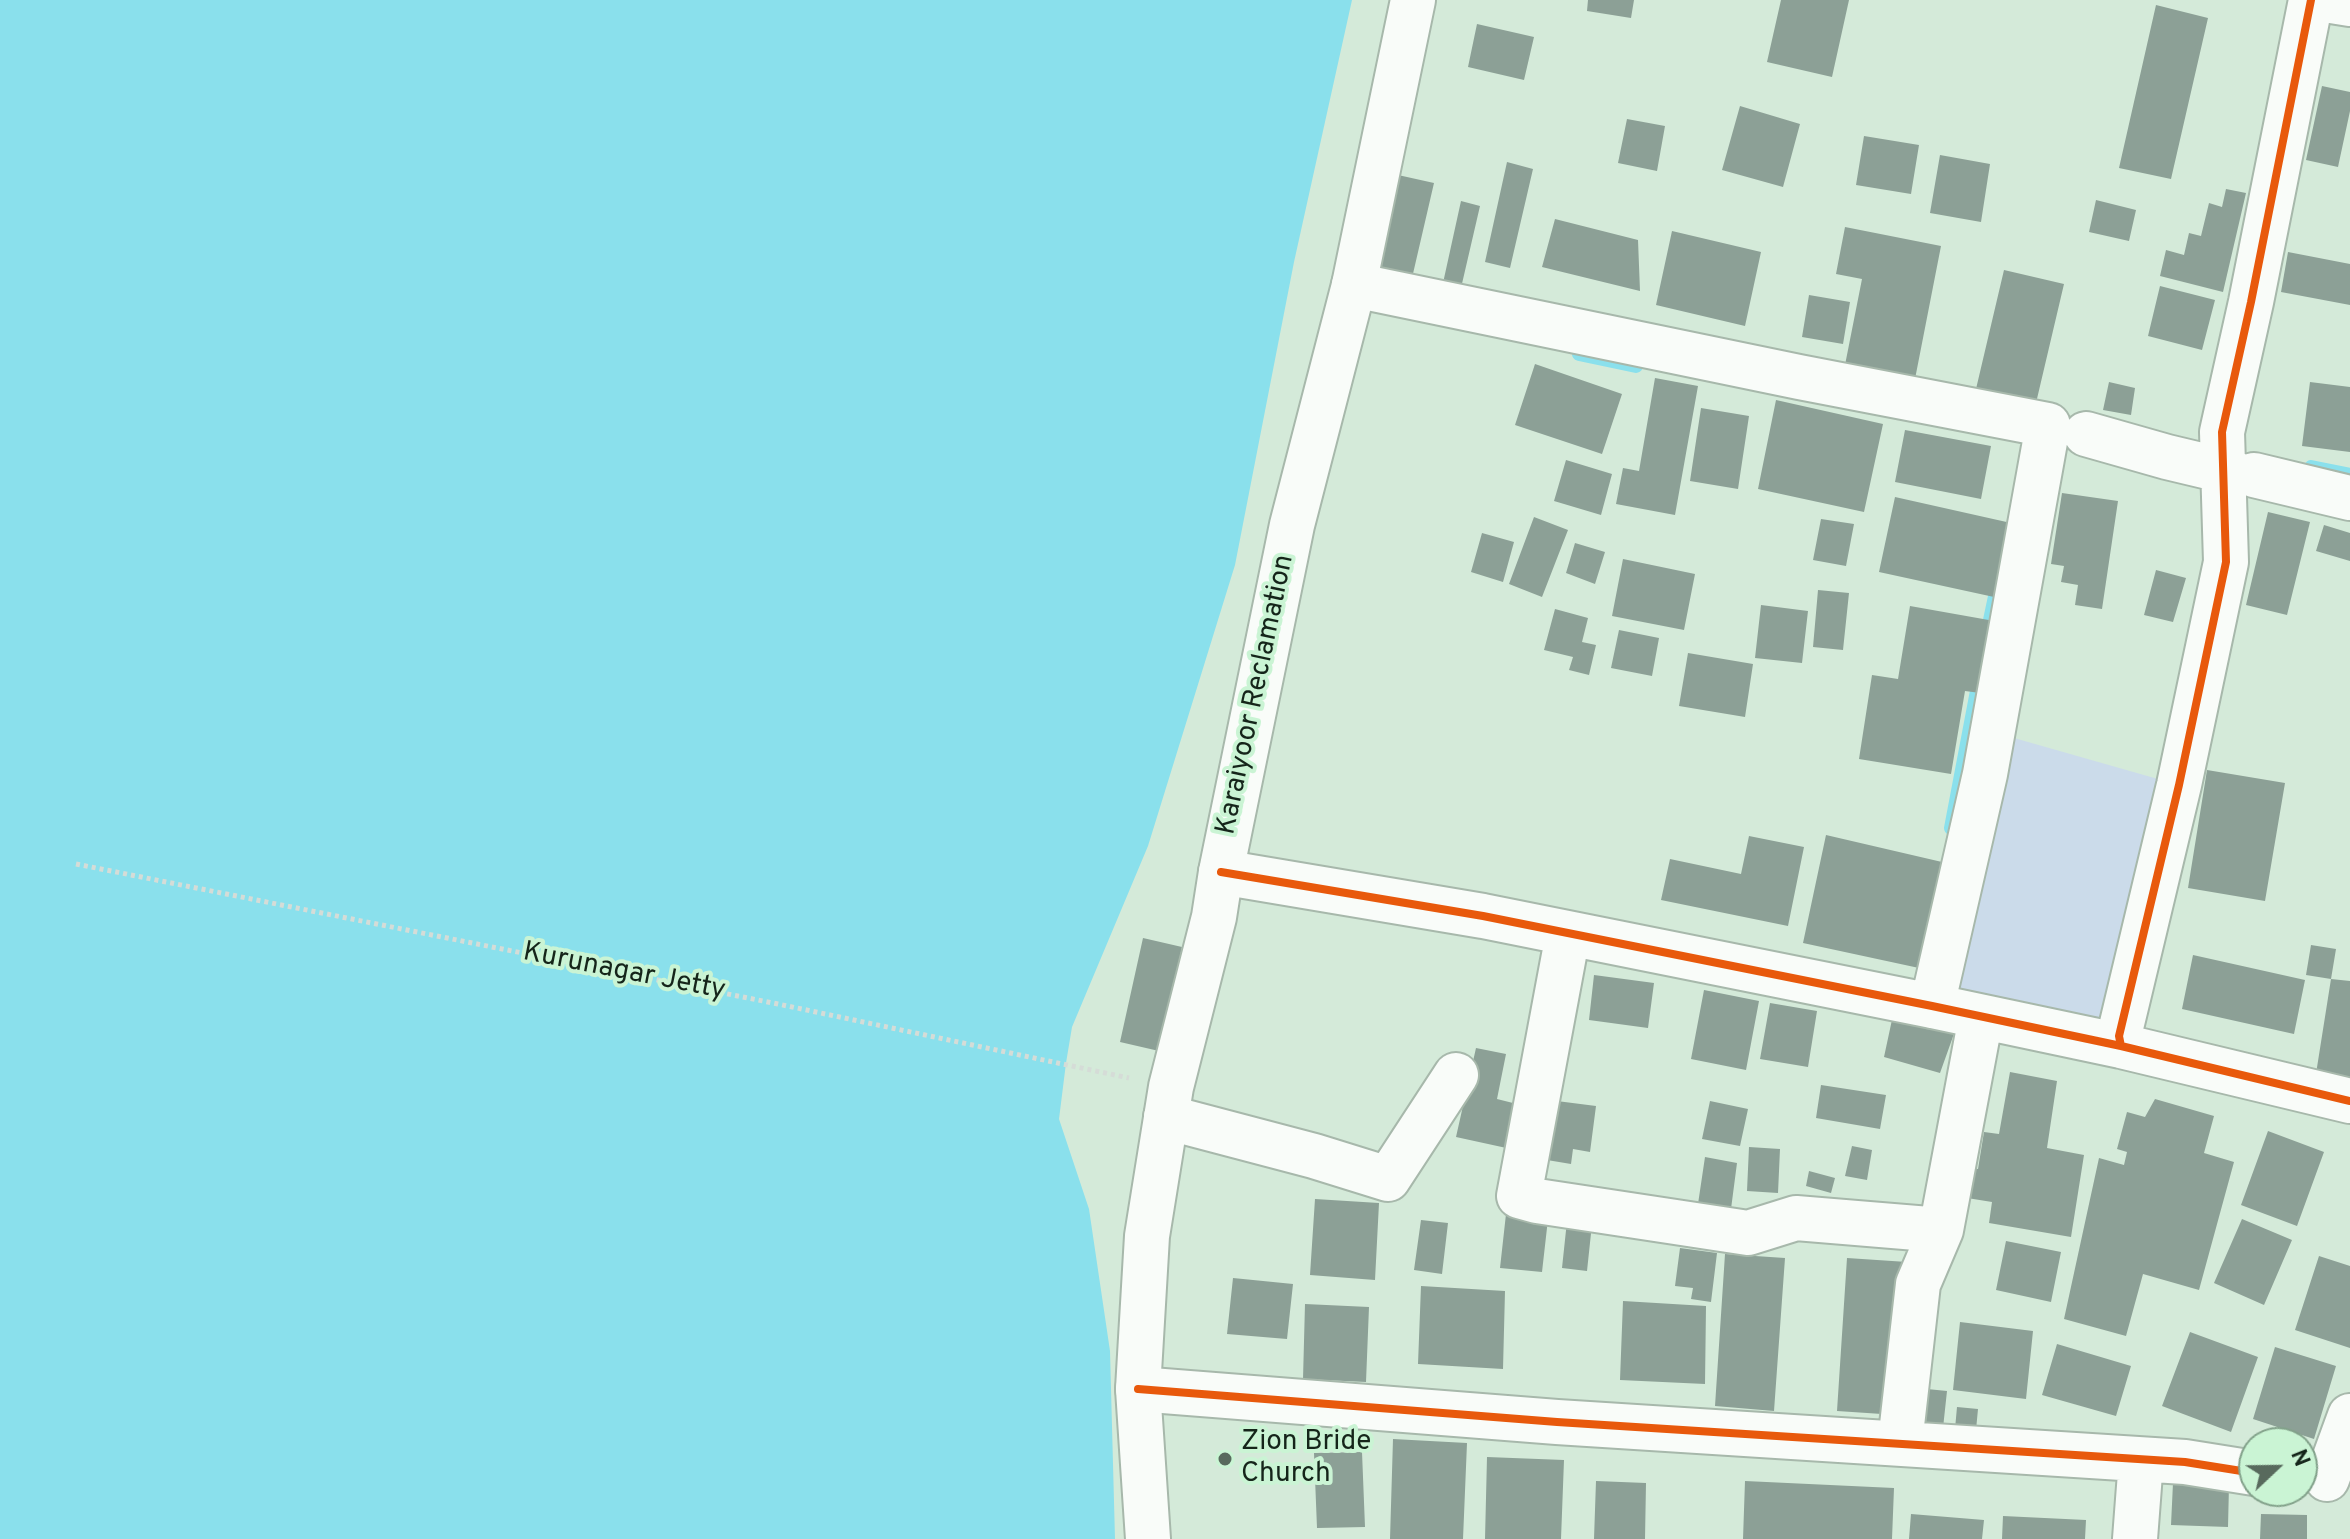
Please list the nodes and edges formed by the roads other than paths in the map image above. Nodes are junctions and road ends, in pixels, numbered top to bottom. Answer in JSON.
{"nodes":[{"id":1,"x":1413,"y":0,"type":"edge"},
{"id":2,"x":2311,"y":0,"type":"edge"},
{"id":3,"x":2325,"y":0,"type":"edge"},
{"id":4,"x":2350,"y":4,"type":"edge"},
{"id":5,"x":1354,"y":285,"type":"junction"},
{"id":6,"x":2086,"y":434,"type":"dead end"},
{"id":7,"x":2237,"y":472,"type":"junction"},
{"id":8,"x":2350,"y":498,"type":"edge"},
{"id":9,"x":1221,"y":872,"type":"junction"},
{"id":10,"x":1568,"y":934,"type":"junction"},
{"id":11,"x":1932,"y":1006,"type":"junction"},
{"id":12,"x":1981,"y":1017,"type":"junction"},
{"id":13,"x":2121,"y":1046,"type":"junction"},
{"id":14,"x":1456,"y":1075,"type":"dead end"},
{"id":15,"x":2350,"y":1101,"type":"edge"},
{"id":16,"x":1169,"y":1102,"type":"junction"},
{"id":17,"x":1941,"y":1230,"type":"junction"},
{"id":18,"x":1138,"y":1389,"type":"junction"},
{"id":19,"x":2350,"y":1416,"type":"edge"},
{"id":20,"x":1900,"y":1443,"type":"junction"},
{"id":21,"x":2141,"y":1460,"type":"junction"},
{"id":22,"x":2238,"y":1470,"type":"edge"},
{"id":23,"x":2326,"y":1479,"type":"edge"},
{"id":24,"x":1148,"y":1539,"type":"edge"},
{"id":25,"x":2135,"y":1539,"type":"edge"}],
"edges":[{"from":1,"to":5,"type":"street","name":"Karaiyoor Reclamation"},
{"from":2,"to":7,"type":"street"},
{"from":3,"to":4,"type":"street"},
{"from":5,"to":9,"type":"street","name":"Karaiyoor Reclamation"},
{"from":5,"to":11,"type":"street"},
{"from":6,"to":7,"type":"street"},
{"from":7,"to":8,"type":"street"},
{"from":7,"to":13,"type":"street"},
{"from":9,"to":10,"type":"street"},
{"from":9,"to":16,"type":"street","name":"Karaiyoor Reclamation"},
{"from":10,"to":11,"type":"street"},
{"from":10,"to":17,"type":"street"},
{"from":11,"to":12,"type":"street"},
{"from":12,"to":13,"type":"street"},
{"from":12,"to":17,"type":"street"},
{"from":13,"to":15,"type":"street"},
{"from":14,"to":16,"type":"street"},
{"from":16,"to":18,"type":"street","name":"Karaiyoor Reclamation"},
{"from":17,"to":20,"type":"street"},
{"from":18,"to":20,"type":"street"},
{"from":18,"to":24,"type":"street","name":"Karaiyoor Reclamation"},
{"from":19,"to":23,"type":"street"},
{"from":20,"to":21,"type":"street"},
{"from":21,"to":22,"type":"street"},
{"from":21,"to":25,"type":"street"}]}
